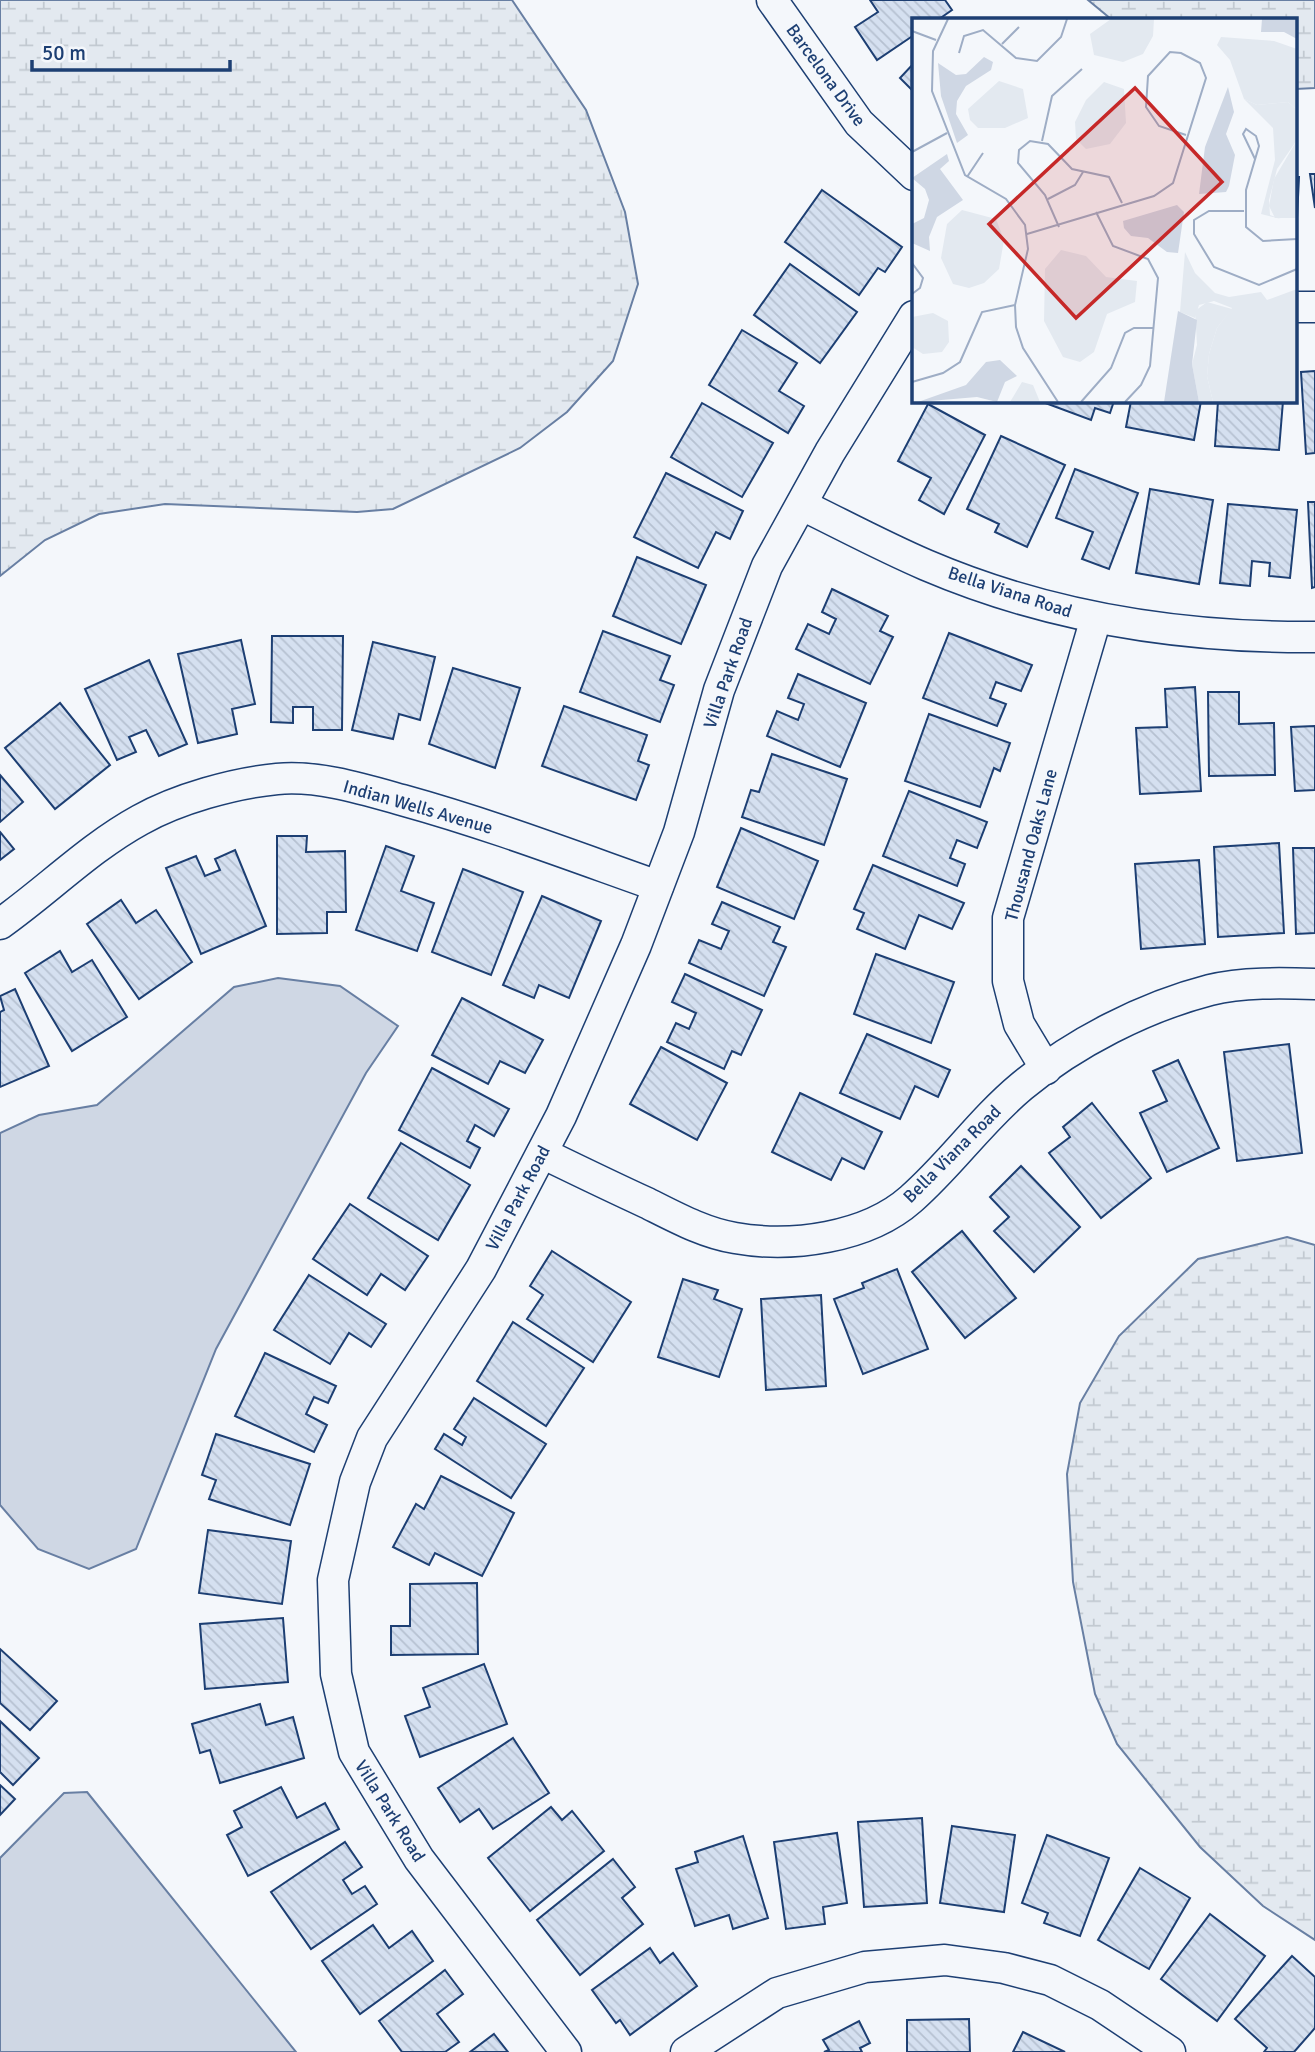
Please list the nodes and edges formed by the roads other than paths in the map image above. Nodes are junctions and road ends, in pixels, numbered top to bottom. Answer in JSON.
{"nodes":[{"id":1,"x":772,"y":0,"type":"edge"},
{"id":2,"x":912,"y":173,"type":"edge"},
{"id":3,"x":912,"y":319,"type":"edge"},
{"id":4,"x":802,"y":505,"type":"junction"},
{"id":5,"x":1096,"y":618,"type":"junction"},
{"id":6,"x":1315,"y":637,"type":"edge"},
{"id":7,"x":658,"y":886,"type":"junction"},
{"id":8,"x":0,"y":924,"type":"edge"},
{"id":9,"x":1315,"y":984,"type":"edge"},
{"id":10,"x":1046,"y":1069,"type":"junction"},
{"id":11,"x":542,"y":1153,"type":"junction"},
{"id":12,"x":566,"y":2052,"type":"edge"},
{"id":13,"x":686,"y":2052,"type":"edge"},
{"id":14,"x":1170,"y":2052,"type":"edge"}],
"edges":[{"from":1,"to":2,"type":"street","name":"Barcelona Drive"},
{"from":3,"to":4,"type":"street","name":"Villa Park Road"},
{"from":4,"to":5,"type":"street","name":"Bella Viana Road"},
{"from":4,"to":7,"type":"street","name":"Villa Park Road"},
{"from":5,"to":6,"type":"street","name":"Bella Viana Road"},
{"from":5,"to":10,"type":"street","name":"Thousand Oaks Lane"},
{"from":7,"to":8,"type":"street","name":"Indian Wells Avenue"},
{"from":7,"to":11,"type":"street","name":"Villa Park Road"},
{"from":9,"to":10,"type":"street","name":"Bella Viana Road"},
{"from":10,"to":11,"type":"street","name":"Bella Viana Road"},
{"from":11,"to":12,"type":"street","name":"Villa Park Road"},
{"from":13,"to":14,"type":"street"}]}
